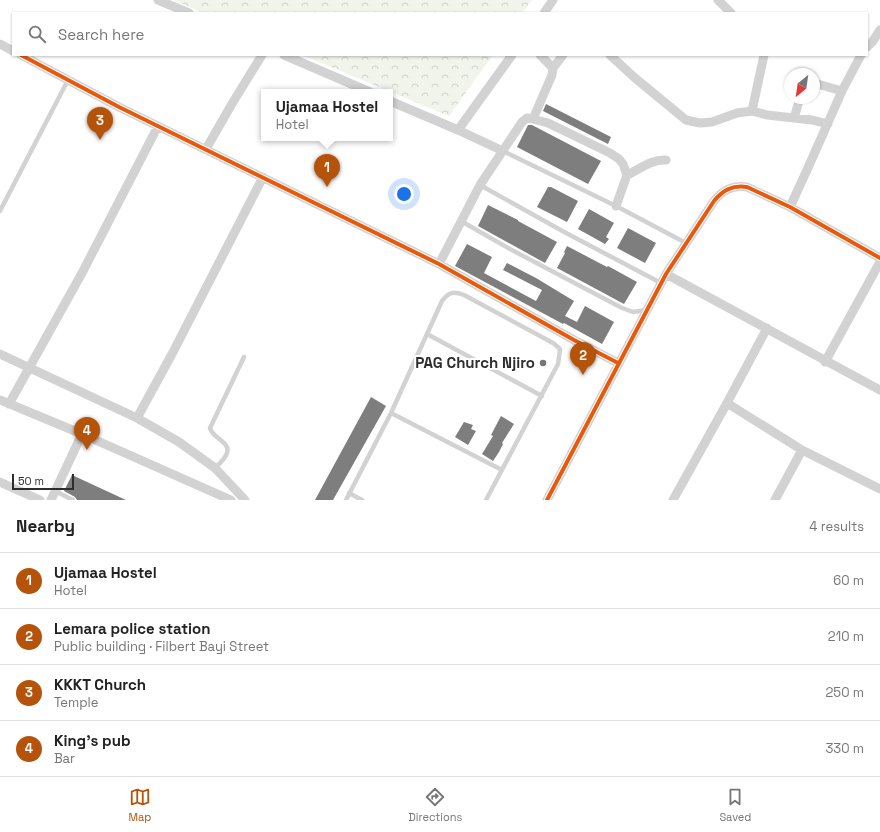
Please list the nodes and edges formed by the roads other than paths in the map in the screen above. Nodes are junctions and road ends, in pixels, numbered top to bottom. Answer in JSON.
{"nodes":[{"id":1,"x":158,"y":0,"type":"edge"},
{"id":2,"x":553,"y":0,"type":"edge"},
{"id":3,"x":718,"y":0,"type":"edge"},
{"id":4,"x":187,"y":12,"type":"edge"},
{"id":5,"x":545,"y":12,"type":"edge"},
{"id":6,"x":730,"y":12,"type":"edge"},
{"id":7,"x":880,"y":30,"type":"edge"},
{"id":8,"x":0,"y":44,"type":"edge"},
{"id":9,"x":868,"y":46,"type":"edge"},
{"id":10,"x":12,"y":50,"type":"edge"},
{"id":11,"x":23,"y":56,"type":"edge"},
{"id":12,"x":261,"y":56,"type":"edge"},
{"id":13,"x":286,"y":56,"type":"edge"},
{"id":14,"x":511,"y":56,"type":"edge"},
{"id":15,"x":541,"y":56,"type":"edge"},
{"id":16,"x":562,"y":56,"type":"edge"},
{"id":17,"x":611,"y":56,"type":"edge"},
{"id":18,"x":764,"y":56,"type":"edge"},
{"id":19,"x":860,"y":56,"type":"edge"},
{"id":20,"x":553,"y":68,"type":"junction"},
{"id":21,"x":68,"y":80,"type":"junction"},
{"id":22,"x":820,"y":85,"type":"edge"},
{"id":23,"x":363,"y":89,"type":"edge"},
{"id":24,"x":842,"y":91,"type":"junction"},
{"id":25,"x":393,"y":102,"type":"edge"},
{"id":26,"x":798,"y":104,"type":"edge"},
{"id":27,"x":752,"y":111,"type":"junction"},
{"id":28,"x":794,"y":118,"type":"junction"},
{"id":29,"x":533,"y":119,"type":"junction"},
{"id":30,"x":828,"y":124,"type":"junction"},
{"id":31,"x":158,"y":126,"type":"junction"},
{"id":32,"x":458,"y":130,"type":"junction"},
{"id":33,"x":206,"y":149,"type":"junction"},
{"id":34,"x":503,"y":151,"type":"junction"},
{"id":35,"x":666,"y":160,"type":"dead end"},
{"id":36,"x":627,"y":175,"type":"junction"},
{"id":37,"x":263,"y":177,"type":"junction"},
{"id":38,"x":480,"y":185,"type":"junction"},
{"id":39,"x":616,"y":206,"type":"junction"},
{"id":40,"x":790,"y":207,"type":"junction"},
{"id":41,"x":0,"y":211,"type":"edge"},
{"id":42,"x":461,"y":221,"type":"junction"},
{"id":43,"x":686,"y":243,"type":"junction"},
{"id":44,"x":880,"y":258,"type":"edge"},
{"id":45,"x":880,"y":262,"type":"edge"},
{"id":46,"x":439,"y":264,"type":"junction"},
{"id":47,"x":666,"y":274,"type":"junction"},
{"id":48,"x":661,"y":283,"type":"junction"},
{"id":49,"x":647,"y":310,"type":"junction"},
{"id":50,"x":767,"y":328,"type":"junction"},
{"id":51,"x":427,"y":334,"type":"junction"},
{"id":52,"x":0,"y":354,"type":"edge"},
{"id":53,"x":244,"y":357,"type":"dead end"},
{"id":54,"x":825,"y":362,"type":"junction"},
{"id":55,"x":618,"y":363,"type":"junction"},
{"id":56,"x":30,"y":368,"type":"junction"},
{"id":57,"x":880,"y":390,"type":"edge"},
{"id":58,"x":542,"y":396,"type":"junction"},
{"id":59,"x":0,"y":400,"type":"edge"},
{"id":60,"x":728,"y":403,"type":"junction"},
{"id":61,"x":9,"y":404,"type":"junction"},
{"id":62,"x":391,"y":413,"type":"junction"},
{"id":63,"x":137,"y":418,"type":"junction"},
{"id":64,"x":82,"y":434,"type":"junction"},
{"id":65,"x":802,"y":450,"type":"junction"},
{"id":66,"x":215,"y":468,"type":"junction"},
{"id":67,"x":502,"y":470,"type":"junction"},
{"id":68,"x":0,"y":482,"type":"edge"},
{"id":69,"x":880,"y":489,"type":"edge"},
{"id":70,"x":55,"y":491,"type":"junction"},
{"id":71,"x":349,"y":493,"type":"junction"},
{"id":72,"x":40,"y":500,"type":"edge"},
{"id":73,"x":51,"y":500,"type":"edge"},
{"id":74,"x":73,"y":500,"type":"edge"},
{"id":75,"x":231,"y":500,"type":"edge"},
{"id":76,"x":245,"y":500,"type":"edge"},
{"id":77,"x":346,"y":500,"type":"edge"},
{"id":78,"x":362,"y":500,"type":"edge"},
{"id":79,"x":486,"y":500,"type":"edge"},
{"id":80,"x":547,"y":500,"type":"edge"},
{"id":81,"x":674,"y":500,"type":"edge"},
{"id":82,"x":775,"y":500,"type":"edge"}],
"edges":[{"from":1,"to":4,"type":"street"},
{"from":2,"to":5,"type":"street"},
{"from":3,"to":6,"type":"street"},
{"from":7,"to":9,"type":"street"},
{"from":8,"to":10,"type":"street"},
{"from":11,"to":21,"type":"street"},
{"from":12,"to":33,"type":"street"},
{"from":13,"to":23,"type":"street"},
{"from":14,"to":32,"type":"street"},
{"from":15,"to":20,"type":"street"},
{"from":16,"to":20,"type":"street"},
{"from":17,"to":27,"type":"street"},
{"from":18,"to":27,"type":"street"},
{"from":19,"to":24,"type":"street"},
{"from":20,"to":29,"type":"street"},
{"from":21,"to":31,"type":"street"},
{"from":21,"to":41,"type":"lane"},
{"from":22,"to":24,"type":"street"},
{"from":24,"to":30,"type":"street"},
{"from":25,"to":32,"type":"street"},
{"from":26,"to":28,"type":"street"},
{"from":27,"to":28,"type":"street"},
{"from":28,"to":30,"type":"street"},
{"from":29,"to":34,"type":"street"},
{"from":29,"to":36,"type":"street"},
{"from":30,"to":40,"type":"street"},
{"from":31,"to":33,"type":"street"},
{"from":31,"to":56,"type":"street"},
{"from":32,"to":34,"type":"street"},
{"from":33,"to":37,"type":"street"},
{"from":34,"to":38,"type":"street"},
{"from":34,"to":39,"type":"lane"},
{"from":35,"to":36,"type":"street"},
{"from":36,"to":39,"type":"street"},
{"from":37,"to":46,"type":"street"},
{"from":37,"to":63,"type":"street"},
{"from":38,"to":42,"type":"street"},
{"from":38,"to":48,"type":"lane"},
{"from":39,"to":43,"type":"lane"},
{"from":40,"to":43,"type":"street"},
{"from":40,"to":44,"type":"street"},
{"from":42,"to":46,"type":"street"},
{"from":42,"to":49,"type":"lane"},
{"from":43,"to":47,"type":"street"},
{"from":45,"to":54,"type":"street"},
{"from":46,"to":55,"type":"street"},
{"from":47,"to":48,"type":"street"},
{"from":47,"to":50,"type":"street"},
{"from":48,"to":49,"type":"street"},
{"from":49,"to":55,"type":"street"},
{"from":50,"to":54,"type":"street"},
{"from":50,"to":60,"type":"street"},
{"from":51,"to":58,"type":"lane"},
{"from":51,"to":58,"type":"lane"},
{"from":51,"to":62,"type":"lane"},
{"from":52,"to":56,"type":"street"},
{"from":53,"to":66,"type":"lane"},
{"from":54,"to":57,"type":"street"},
{"from":55,"to":80,"type":"street"},
{"from":56,"to":61,"type":"street"},
{"from":56,"to":63,"type":"street"},
{"from":58,"to":67,"type":"lane"},
{"from":59,"to":61,"type":"street"},
{"from":60,"to":65,"type":"street"},
{"from":60,"to":81,"type":"street"},
{"from":61,"to":64,"type":"street"},
{"from":62,"to":67,"type":"lane"},
{"from":62,"to":71,"type":"lane"},
{"from":63,"to":66,"type":"street"},
{"from":64,"to":70,"type":"street"},
{"from":64,"to":75,"type":"street"},
{"from":65,"to":69,"type":"street"},
{"from":65,"to":82,"type":"street"},
{"from":66,"to":76,"type":"street"},
{"from":67,"to":79,"type":"lane"},
{"from":68,"to":72,"type":"street"},
{"from":70,"to":73,"type":"street"},
{"from":70,"to":74,"type":"lane"},
{"from":71,"to":77,"type":"lane"},
{"from":71,"to":78,"type":"lane"}]}
